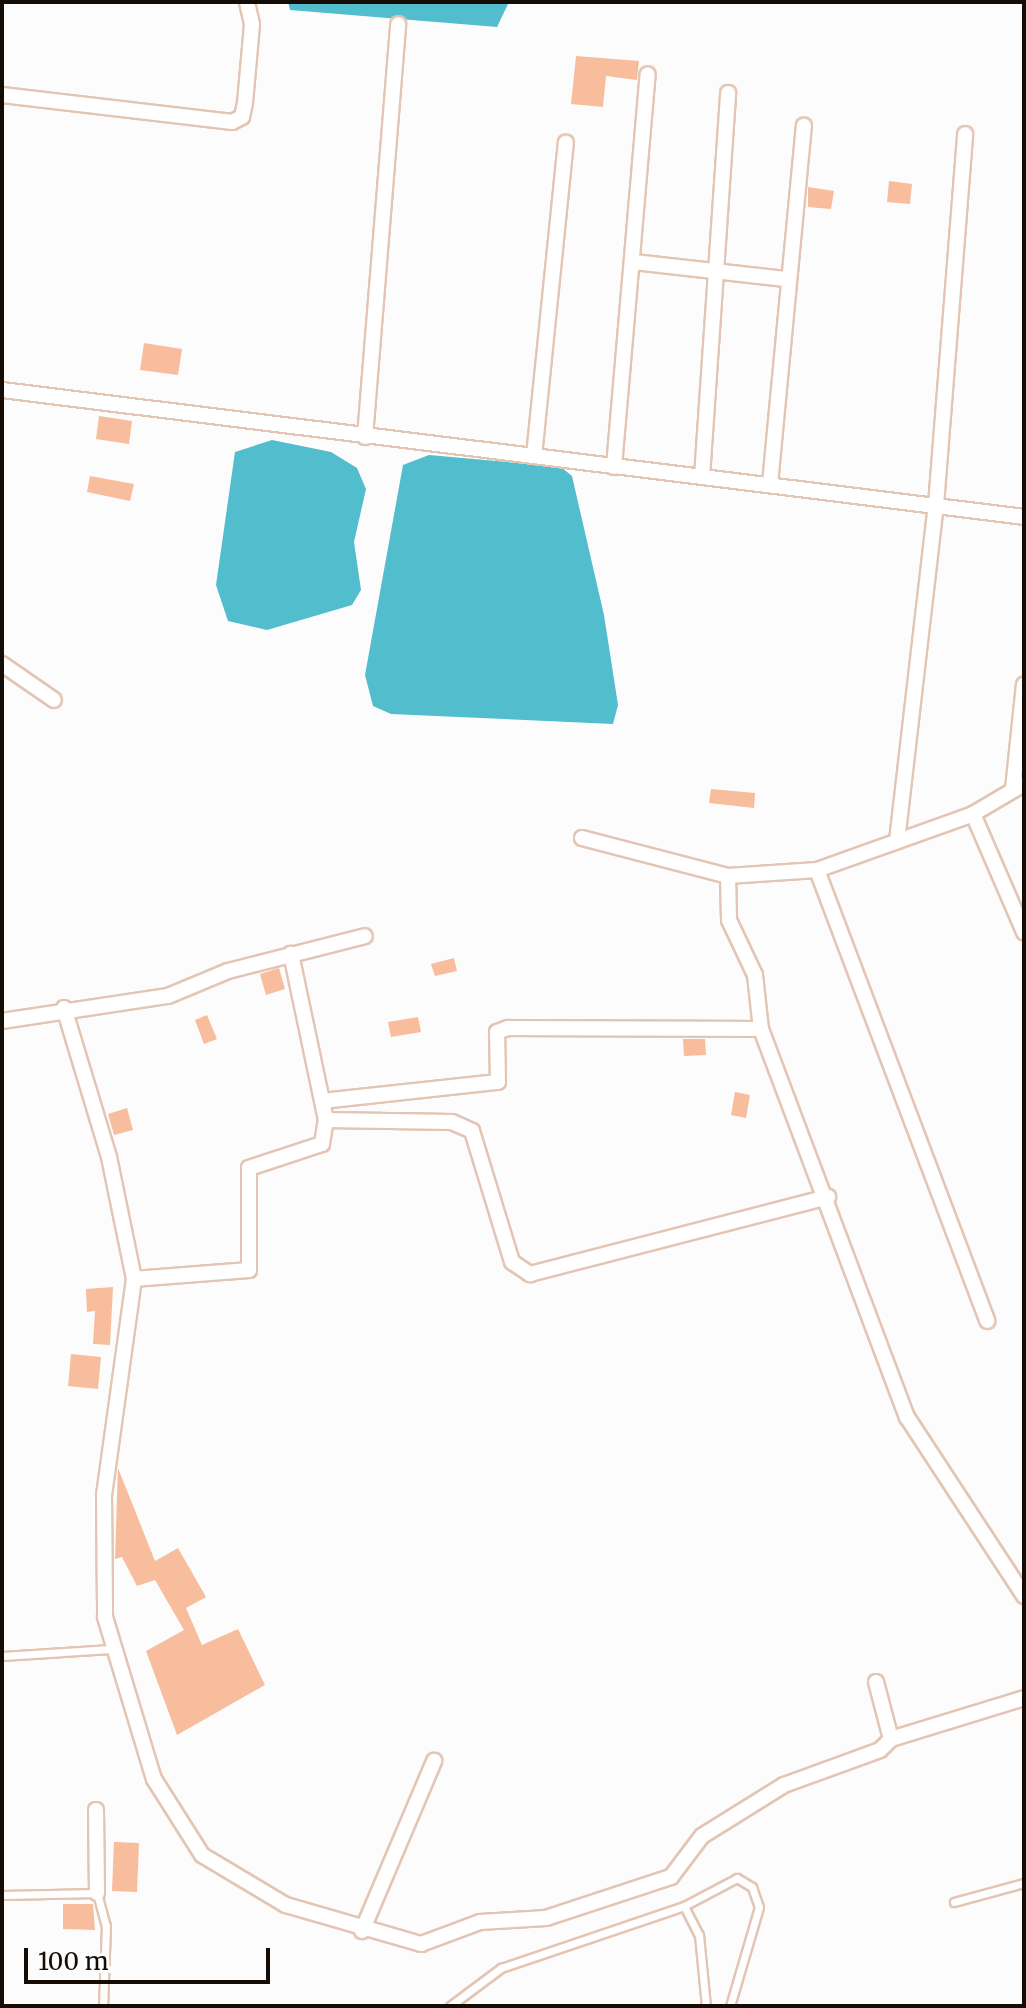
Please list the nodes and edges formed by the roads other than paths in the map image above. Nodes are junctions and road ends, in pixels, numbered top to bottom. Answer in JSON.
{"nodes":[{"id":1,"x":247,"y":2,"type":"edge"},
{"id":2,"x":398,"y":24,"type":"dead end"},
{"id":3,"x":648,"y":74,"type":"dead end"},
{"id":4,"x":728,"y":93,"type":"dead end"},
{"id":5,"x":2,"y":95,"type":"edge"},
{"id":6,"x":804,"y":126,"type":"dead end"},
{"id":7,"x":965,"y":134,"type":"dead end"},
{"id":8,"x":566,"y":143,"type":"dead end"},
{"id":9,"x":634,"y":262,"type":"junction"},
{"id":10,"x":716,"y":271,"type":"junction"},
{"id":11,"x":785,"y":279,"type":"junction"},
{"id":12,"x":2,"y":390,"type":"edge"},
{"id":13,"x":365,"y":437,"type":"junction"},
{"id":14,"x":534,"y":456,"type":"junction"},
{"id":15,"x":614,"y":467,"type":"junction"},
{"id":16,"x":702,"y":477,"type":"junction"},
{"id":17,"x":770,"y":484,"type":"junction"},
{"id":18,"x":936,"y":505,"type":"junction"},
{"id":19,"x":1024,"y":517,"type":"edge"},
{"id":20,"x":2,"y":664,"type":"edge"},
{"id":21,"x":1024,"y":685,"type":"edge"},
{"id":22,"x":54,"y":700,"type":"dead end"},
{"id":23,"x":1019,"y":787,"type":"edge"},
{"id":24,"x":973,"y":814,"type":"junction"},
{"id":25,"x":582,"y":838,"type":"dead end"},
{"id":26,"x":897,"y":841,"type":"junction"},
{"id":27,"x":817,"y":870,"type":"junction"},
{"id":28,"x":728,"y":876,"type":"junction"},
{"id":29,"x":1024,"y":932,"type":"edge"},
{"id":30,"x":365,"y":936,"type":"dead end"},
{"id":31,"x":291,"y":954,"type":"junction"},
{"id":32,"x":64,"y":1008,"type":"junction"},
{"id":33,"x":2,"y":1021,"type":"edge"},
{"id":34,"x":761,"y":1029,"type":"junction"},
{"id":35,"x":322,"y":1101,"type":"junction"},
{"id":36,"x":326,"y":1120,"type":"junction"},
{"id":37,"x":828,"y":1197,"type":"junction"},
{"id":38,"x":134,"y":1279,"type":"junction"},
{"id":39,"x":987,"y":1321,"type":"dead end"},
{"id":40,"x":1024,"y":1596,"type":"edge"},
{"id":41,"x":111,"y":1649,"type":"junction"},
{"id":42,"x":2,"y":1656,"type":"edge"},
{"id":43,"x":876,"y":1682,"type":"dead end"},
{"id":44,"x":1024,"y":1698,"type":"edge"},
{"id":45,"x":891,"y":1739,"type":"junction"},
{"id":46,"x":434,"y":1761,"type":"dead end"},
{"id":47,"x":96,"y":1810,"type":"dead end"},
{"id":48,"x":1024,"y":1883,"type":"edge"},
{"id":49,"x":97,"y":1893,"type":"junction"},
{"id":50,"x":2,"y":1895,"type":"edge"},
{"id":51,"x":954,"y":1902,"type":"dead end"},
{"id":52,"x":684,"y":1906,"type":"junction"},
{"id":53,"x":362,"y":1931,"type":"junction"},
{"id":54,"x":458,"y":2003,"type":"edge"},
{"id":55,"x":103,"y":2006,"type":"edge"},
{"id":56,"x":450,"y":2006,"type":"edge"},
{"id":57,"x":706,"y":2006,"type":"edge"},
{"id":58,"x":730,"y":2006,"type":"edge"}],
"edges":[{"from":1,"to":5,"type":"street"},
{"from":2,"to":13,"type":"street"},
{"from":3,"to":9,"type":"street"},
{"from":4,"to":10,"type":"street"},
{"from":6,"to":11,"type":"street"},
{"from":7,"to":18,"type":"street"},
{"from":8,"to":14,"type":"street"},
{"from":9,"to":10,"type":"street"},
{"from":9,"to":15,"type":"street"},
{"from":10,"to":11,"type":"street"},
{"from":10,"to":16,"type":"street"},
{"from":11,"to":17,"type":"street"},
{"from":12,"to":13,"type":"street"},
{"from":13,"to":14,"type":"street"},
{"from":14,"to":15,"type":"street"},
{"from":15,"to":16,"type":"street"},
{"from":16,"to":17,"type":"street"},
{"from":17,"to":18,"type":"street"},
{"from":18,"to":19,"type":"street"},
{"from":18,"to":26,"type":"street"},
{"from":20,"to":22,"type":"street"},
{"from":21,"to":23,"type":"street"},
{"from":23,"to":24,"type":"street"},
{"from":24,"to":26,"type":"street"},
{"from":24,"to":29,"type":"street"},
{"from":25,"to":28,"type":"street"},
{"from":26,"to":27,"type":"street"},
{"from":27,"to":28,"type":"street"},
{"from":27,"to":39,"type":"street"},
{"from":28,"to":34,"type":"street"},
{"from":30,"to":31,"type":"street"},
{"from":31,"to":32,"type":"street"},
{"from":31,"to":35,"type":"street"},
{"from":32,"to":33,"type":"street"},
{"from":32,"to":38,"type":"street"},
{"from":34,"to":35,"type":"street"},
{"from":34,"to":37,"type":"street"},
{"from":35,"to":36,"type":"street"},
{"from":36,"to":37,"type":"street"},
{"from":36,"to":38,"type":"street"},
{"from":37,"to":40,"type":"street"},
{"from":38,"to":41,"type":"street"},
{"from":41,"to":42,"type":"lane"},
{"from":41,"to":53,"type":"street"},
{"from":43,"to":45,"type":"street"},
{"from":44,"to":45,"type":"street"},
{"from":45,"to":53,"type":"street"},
{"from":46,"to":53,"type":"street"},
{"from":47,"to":49,"type":"street"},
{"from":48,"to":51,"type":"lane"},
{"from":49,"to":50,"type":"lane"},
{"from":49,"to":55,"type":"lane"},
{"from":52,"to":54,"type":"lane"},
{"from":52,"to":57,"type":"lane"},
{"from":52,"to":58,"type":"lane"},
{"from":54,"to":56,"type":"lane"}]}
